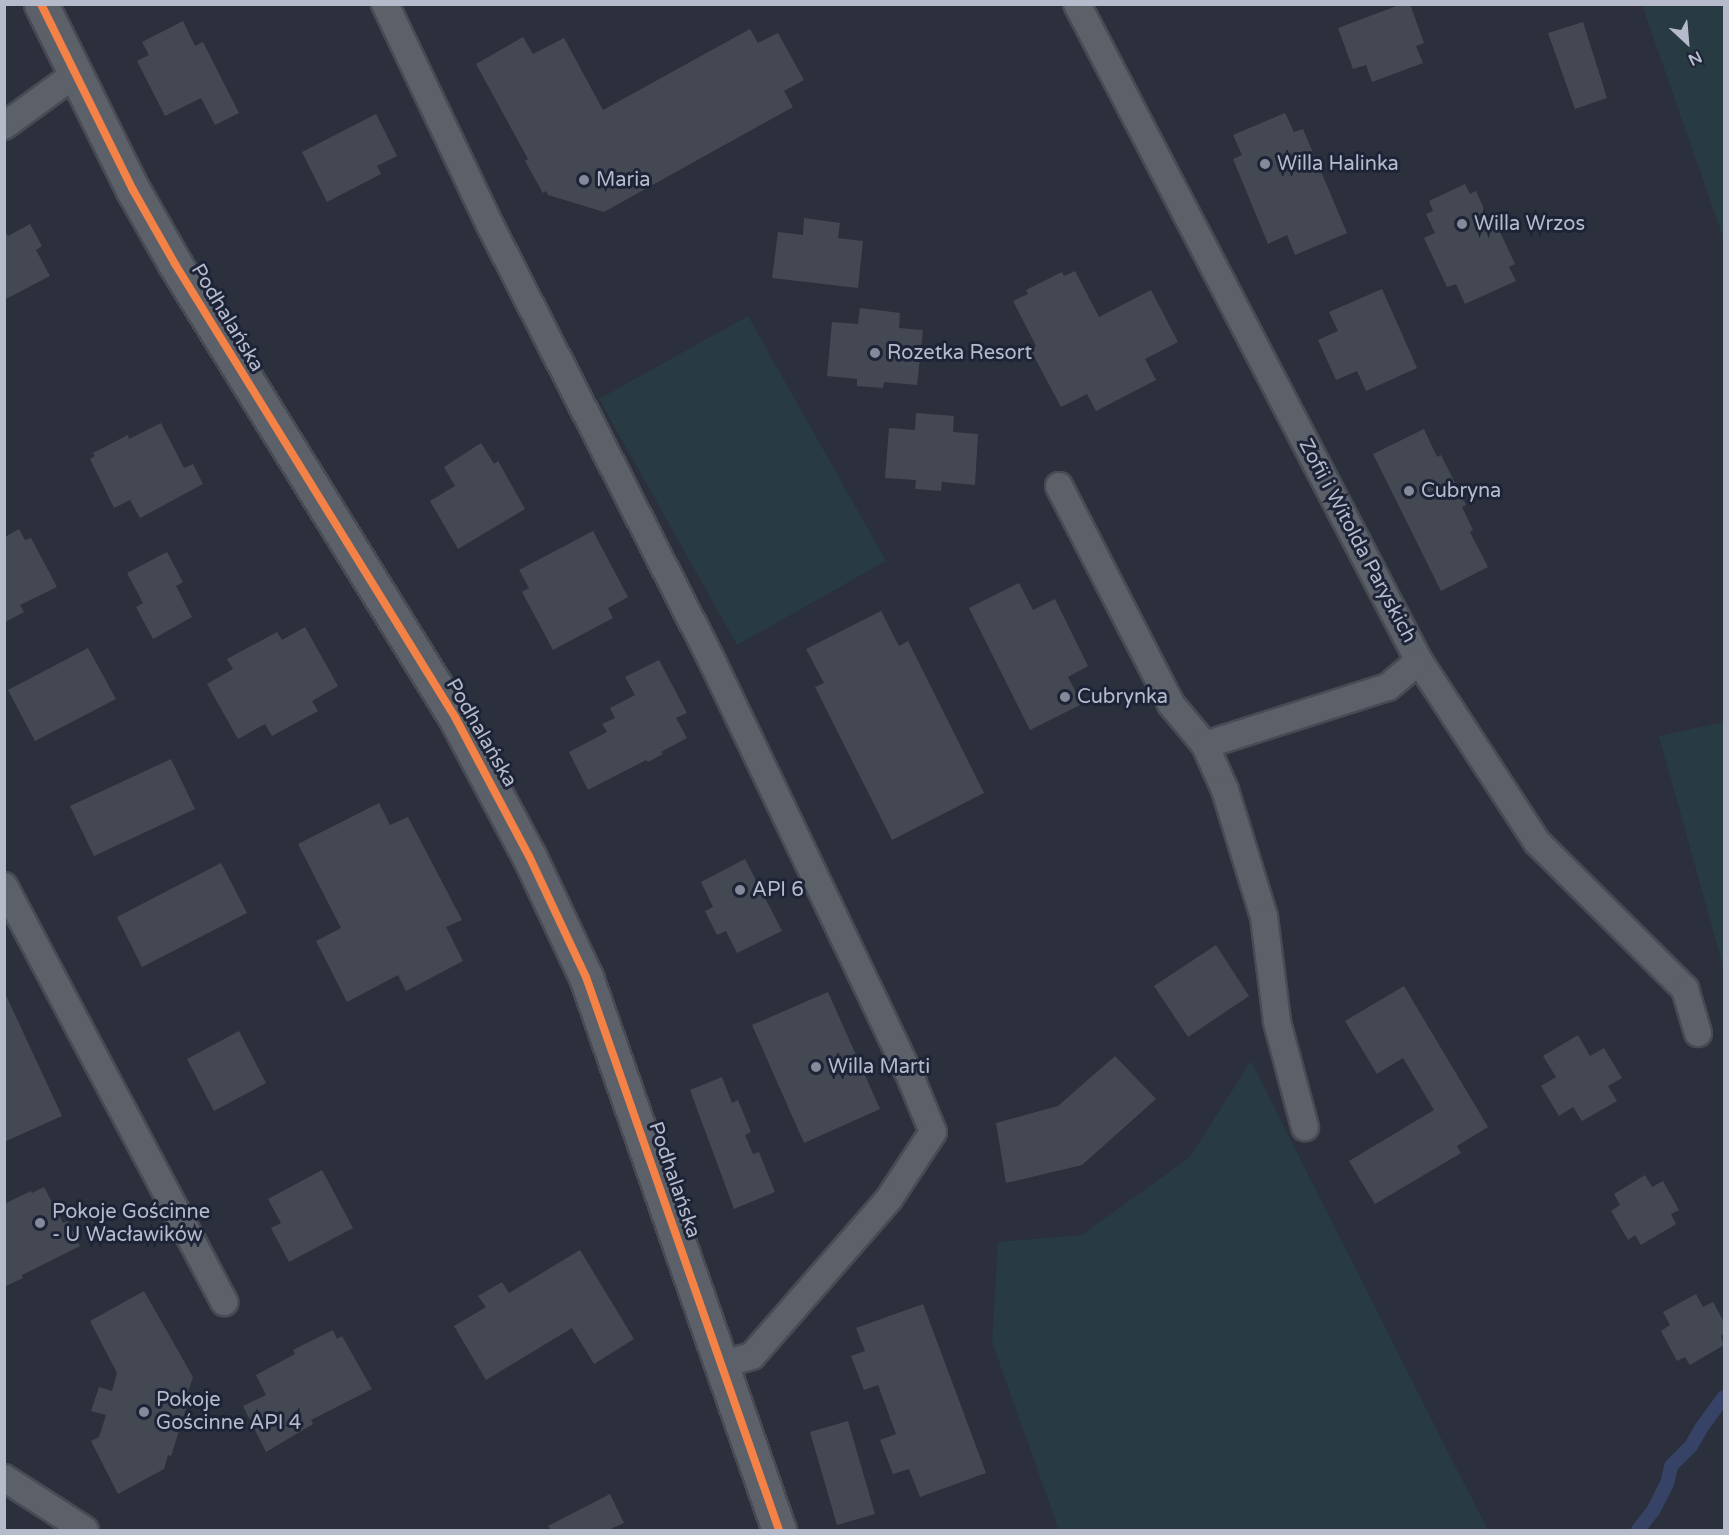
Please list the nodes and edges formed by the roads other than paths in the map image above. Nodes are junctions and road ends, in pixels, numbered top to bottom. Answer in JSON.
{"nodes":[{"id":1,"x":41,"y":4,"type":"edge"},
{"id":2,"x":385,"y":4,"type":"edge"},
{"id":3,"x":1077,"y":4,"type":"edge"},
{"id":4,"x":74,"y":75,"type":"junction"},
{"id":5,"x":4,"y":126,"type":"edge"},
{"id":6,"x":1059,"y":486,"type":"dead end"},
{"id":7,"x":1419,"y":661,"type":"junction"},
{"id":8,"x":1205,"y":745,"type":"junction"},
{"id":9,"x":4,"y":886,"type":"edge"},
{"id":10,"x":1698,"y":1033,"type":"dead end"},
{"id":11,"x":1305,"y":1127,"type":"dead end"},
{"id":12,"x":224,"y":1302,"type":"dead end"},
{"id":13,"x":721,"y":1365,"type":"junction"},
{"id":14,"x":4,"y":1478,"type":"edge"},
{"id":15,"x":85,"y":1530,"type":"edge"},
{"id":16,"x":779,"y":1530,"type":"edge"}],
"edges":[{"from":1,"to":4,"type":"street","name":"Podhalańska"},
{"from":2,"to":13,"type":"lane"},
{"from":3,"to":7,"type":"lane","name":"Zofii i Witolda Paryskich"},
{"from":4,"to":5,"type":"lane"},
{"from":4,"to":13,"type":"street","name":"Podhalańska"},
{"from":6,"to":8,"type":"lane"},
{"from":7,"to":8,"type":"lane"},
{"from":7,"to":10,"type":"lane","name":"Zofii i Witolda Paryskich"},
{"from":8,"to":11,"type":"lane"},
{"from":9,"to":12,"type":"lane"},
{"from":13,"to":16,"type":"street","name":"Podhalańska"},
{"from":14,"to":15,"type":"lane"}]}
